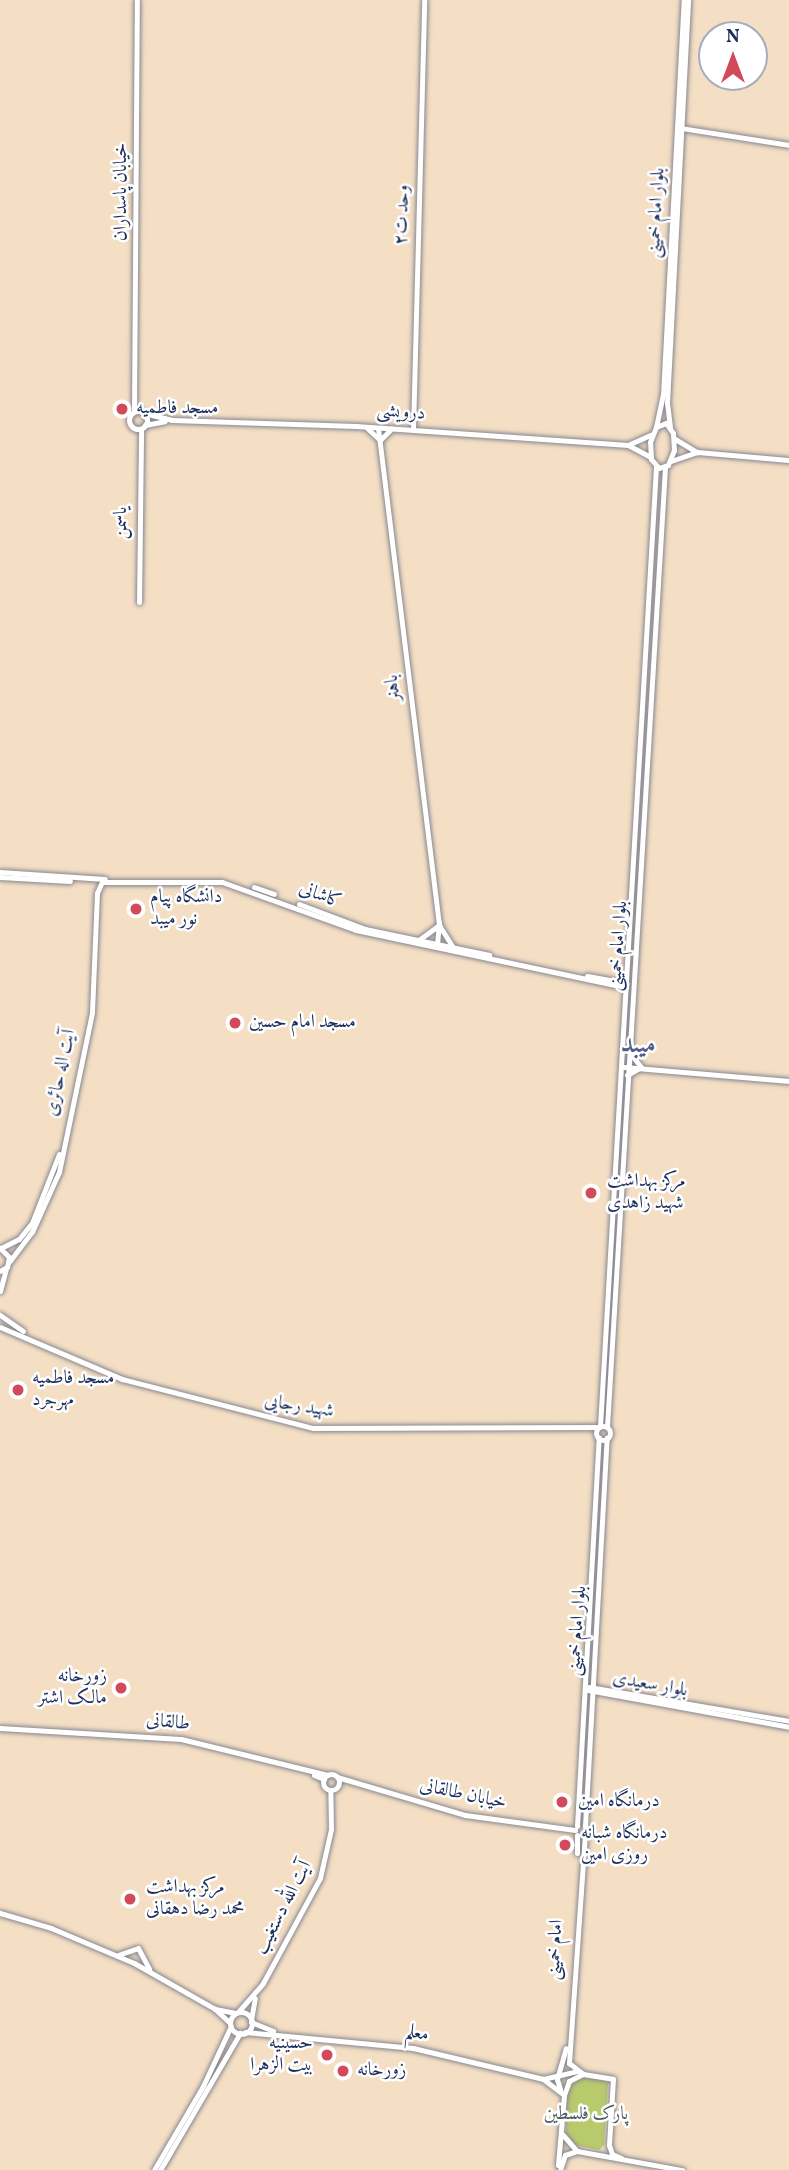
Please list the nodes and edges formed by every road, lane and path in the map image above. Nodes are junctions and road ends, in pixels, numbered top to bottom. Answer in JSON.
{"nodes":[{"id":1,"x":137,"y":0,"type":"edge"},
{"id":2,"x":424,"y":0,"type":"edge"},
{"id":3,"x":686,"y":0,"type":"edge"},
{"id":4,"x":681,"y":128,"type":"junction"},
{"id":5,"x":789,"y":144,"type":"edge"},
{"id":6,"x":137,"y":384,"type":"junction"},
{"id":7,"x":134,"y":411,"type":"junction"},
{"id":8,"x":143,"y":412,"type":"junction"},
{"id":9,"x":172,"y":420,"type":"junction"},
{"id":10,"x":132,"y":427,"type":"junction"},
{"id":11,"x":143,"y":427,"type":"junction"},
{"id":12,"x":364,"y":427,"type":"junction"},
{"id":13,"x":656,"y":427,"type":"junction"},
{"id":14,"x":670,"y":427,"type":"junction"},
{"id":15,"x":378,"y":428,"type":"junction"},
{"id":16,"x":391,"y":429,"type":"junction"},
{"id":17,"x":413,"y":430,"type":"junction"},
{"id":18,"x":652,"y":434,"type":"junction"},
{"id":19,"x":674,"y":438,"type":"junction"},
{"id":20,"x":380,"y":440,"type":"junction"},
{"id":21,"x":138,"y":445,"type":"junction"},
{"id":22,"x":628,"y":445,"type":"junction"},
{"id":23,"x":696,"y":452,"type":"junction"},
{"id":24,"x":651,"y":457,"type":"junction"},
{"id":25,"x":789,"y":460,"type":"edge"},
{"id":26,"x":671,"y":461,"type":"junction"},
{"id":27,"x":656,"y":467,"type":"junction"},
{"id":28,"x":665,"y":467,"type":"junction"},
{"id":29,"x":139,"y":602,"type":"dead end"},
{"id":30,"x":648,"y":658,"type":"junction"},
{"id":31,"x":632,"y":858,"type":"junction"},
{"id":32,"x":640,"y":858,"type":"junction"},
{"id":33,"x":0,"y":874,"type":"edge"},
{"id":34,"x":83,"y":879,"type":"junction"},
{"id":35,"x":105,"y":881,"type":"junction"},
{"id":36,"x":94,"y":882,"type":"junction"},
{"id":37,"x":439,"y":925,"type":"junction"},
{"id":38,"x":418,"y":940,"type":"junction"},
{"id":39,"x":410,"y":942,"type":"junction"},
{"id":40,"x":437,"y":944,"type":"junction"},
{"id":41,"x":458,"y":950,"type":"junction"},
{"id":42,"x":624,"y":985,"type":"junction"},
{"id":43,"x":632,"y":985,"type":"junction"},
{"id":44,"x":628,"y":1051,"type":"junction"},
{"id":45,"x":624,"y":1067,"type":"junction"},
{"id":46,"x":641,"y":1067,"type":"junction"},
{"id":47,"x":627,"y":1075,"type":"junction"},
{"id":48,"x":789,"y":1081,"type":"edge"},
{"id":49,"x":0,"y":1248,"type":"edge"},
{"id":50,"x":5,"y":1267,"type":"edge"},
{"id":51,"x":1,"y":1281,"type":"edge"},
{"id":52,"x":0,"y":1291,"type":"edge"},
{"id":53,"x":0,"y":1315,"type":"edge"},
{"id":54,"x":0,"y":1327,"type":"edge"},
{"id":55,"x":28,"y":1336,"type":"junction"},
{"id":56,"x":602,"y":1427,"type":"junction"},
{"id":57,"x":579,"y":1430,"type":"junction"},
{"id":58,"x":599,"y":1438,"type":"junction"},
{"id":59,"x":607,"y":1438,"type":"junction"},
{"id":60,"x":590,"y":1676,"type":"junction"},
{"id":61,"x":588,"y":1688,"type":"junction"},
{"id":62,"x":600,"y":1690,"type":"junction"},
{"id":63,"x":589,"y":1702,"type":"junction"},
{"id":64,"x":708,"y":1709,"type":"junction"},
{"id":65,"x":789,"y":1721,"type":"edge"},
{"id":66,"x":789,"y":1727,"type":"edge"},
{"id":67,"x":0,"y":1730,"type":"edge"},
{"id":68,"x":326,"y":1777,"type":"junction"},
{"id":69,"x":337,"y":1777,"type":"junction"},
{"id":70,"x":330,"y":1790,"type":"junction"},
{"id":71,"x":585,"y":1826,"type":"junction"},
{"id":72,"x":576,"y":1830,"type":"junction"},
{"id":73,"x":585,"y":1834,"type":"junction"},
{"id":74,"x":0,"y":1913,"type":"edge"},
{"id":75,"x":115,"y":1955,"type":"junction"},
{"id":76,"x":151,"y":1972,"type":"junction"},
{"id":77,"x":256,"y":1995,"type":"junction"},
{"id":78,"x":215,"y":2009,"type":"junction"},
{"id":79,"x":237,"y":2013,"type":"junction"},
{"id":80,"x":251,"y":2021,"type":"junction"},
{"id":81,"x":230,"y":2025,"type":"junction"},
{"id":82,"x":242,"y":2033,"type":"junction"},
{"id":83,"x":282,"y":2034,"type":"junction"},
{"id":84,"x":564,"y":2068,"type":"junction"},
{"id":85,"x":580,"y":2072,"type":"junction"},
{"id":86,"x":543,"y":2079,"type":"junction"},
{"id":87,"x":562,"y":2093,"type":"junction"},
{"id":88,"x":562,"y":2135,"type":"junction"},
{"id":89,"x":609,"y":2146,"type":"junction"},
{"id":90,"x":577,"y":2151,"type":"junction"},
{"id":91,"x":592,"y":2154,"type":"junction"},
{"id":92,"x":621,"y":2158,"type":"junction"},
{"id":93,"x":154,"y":2170,"type":"edge"},
{"id":94,"x":160,"y":2170,"type":"edge"},
{"id":95,"x":559,"y":2170,"type":"edge"},
{"id":96,"x":682,"y":2170,"type":"edge"}],
"edges":[{"from":1,"to":6,"type":"main road","name":"خیابان پاسداران"},
{"from":2,"to":17,"type":"main road","name":"وحد ت۲"},
{"from":3,"to":4,"type":"main road","name":"بلوار امام خمینی"},
{"from":3,"to":13,"type":"main road","name":"بلوار امام خمینی"},
{"from":4,"to":5,"type":"main road"},
{"from":4,"to":14,"type":"main road","name":"بلوار امام خمینی"},
{"from":6,"to":7,"type":"main road","name":"خیابان پاسداران"},
{"from":6,"to":8,"type":"main road","name":"خیابان پاسداران"},
{"from":7,"to":8,"type":"main road"},
{"from":7,"to":10,"type":"main road","name":"خیابان پاسداران"},
{"from":8,"to":9,"type":"main road"},
{"from":8,"to":11,"type":"main road","name":"خیابان پاسداران"},
{"from":9,"to":11,"type":"main road"},
{"from":9,"to":12,"type":"main road","name":"درویشی"},
{"from":10,"to":11,"type":"main road"},
{"from":10,"to":21,"type":"main road","name":"یاسمن"},
{"from":11,"to":21,"type":"main road","name":"یاسمن"},
{"from":12,"to":15,"type":"main road","name":"درویشی"},
{"from":12,"to":20,"type":"main road"},
{"from":13,"to":14,"type":"main road"},
{"from":13,"to":18,"type":"main road","name":"بلوار امام خمینی"},
{"from":14,"to":19,"type":"main road","name":"بلوار امام خمینی"},
{"from":15,"to":16,"type":"main road","name":"درویشی"},
{"from":15,"to":20,"type":"main road","name":"باهنر"},
{"from":16,"to":17,"type":"main road","name":"درویشی"},
{"from":16,"to":20,"type":"main road"},
{"from":17,"to":22,"type":"main road","name":"درویشی"},
{"from":18,"to":22,"type":"main road"},
{"from":18,"to":24,"type":"main road"},
{"from":19,"to":23,"type":"main road"},
{"from":19,"to":26,"type":"main road"},
{"from":20,"to":37,"type":"main road","name":"باهنر"},
{"from":21,"to":29,"type":"main road","name":"یاسمن"},
{"from":22,"to":24,"type":"main road"},
{"from":23,"to":25,"type":"main road"},
{"from":23,"to":26,"type":"main road"},
{"from":24,"to":27,"type":"main road"},
{"from":26,"to":28,"type":"main road"},
{"from":27,"to":28,"type":"main road"},
{"from":27,"to":30,"type":"main road","name":"بلوار امام خمینی"},
{"from":28,"to":30,"type":"main road","name":"بلوار امام خمینی"},
{"from":30,"to":31,"type":"main road","name":"بلوار امام خمینی"},
{"from":30,"to":32,"type":"main road","name":"بلوار امام خمینی"},
{"from":31,"to":32,"type":"main road"},
{"from":31,"to":42,"type":"main road","name":"بلوار امام خمینی"},
{"from":32,"to":43,"type":"main road","name":"بلوار امام خمینی"},
{"from":33,"to":34,"type":"main road","name":"کاشانی"},
{"from":33,"to":36,"type":"main road","name":"کاشانی"},
{"from":34,"to":35,"type":"main road","name":"کاشانی"},
{"from":34,"to":36,"type":"main road"},
{"from":35,"to":36,"type":"main road","name":"کاشانی"},
{"from":35,"to":38,"type":"main road","name":"کاشانی"},
{"from":35,"to":39,"type":"main road","name":"کاشانی"},
{"from":35,"to":50,"type":"main road","name":"آیت اله حائری"},
{"from":36,"to":49,"type":"main road","name":"آیت اله حائری"},
{"from":37,"to":38,"type":"main road"},
{"from":37,"to":40,"type":"main road","name":"باهنر"},
{"from":37,"to":41,"type":"main road"},
{"from":38,"to":39,"type":"main road"},
{"from":38,"to":40,"type":"main road","name":"کاشانی"},
{"from":39,"to":41,"type":"main road","name":"کاشانی"},
{"from":40,"to":41,"type":"main road","name":"کاشانی"},
{"from":41,"to":42,"type":"main road","name":"کاشانی"},
{"from":42,"to":43,"type":"main road"},
{"from":42,"to":45,"type":"main road","name":"بلوار امام خمینی"},
{"from":43,"to":44,"type":"main road","name":"بلوار امام خمینی"},
{"from":44,"to":45,"type":"main road","name":"بلوار امام خمینی"},
{"from":44,"to":46,"type":"main road"},
{"from":45,"to":46,"type":"main road"},
{"from":45,"to":47,"type":"main road","name":"بلوار امام خمینی"},
{"from":45,"to":56,"type":"main road","name":"بلوار امام خمینی"},
{"from":46,"to":47,"type":"main road"},
{"from":46,"to":48,"type":"main road"},
{"from":47,"to":56,"type":"main road","name":"بلوار امام خمینی"},
{"from":49,"to":50,"type":"main road"},
{"from":50,"to":51,"type":"main road","name":"آیت اله حائری"},
{"from":51,"to":52,"type":"main road","name":"آیت اله حائری"},
{"from":53,"to":55,"type":"main road"},
{"from":54,"to":55,"type":"main road"},
{"from":55,"to":57,"type":"main road","name":"شهید رجایی"},
{"from":56,"to":57,"type":"main road"},
{"from":56,"to":58,"type":"main road","name":"بلوار امام خمینی"},
{"from":56,"to":59,"type":"main road","name":"بلوار امام خمینی"},
{"from":57,"to":58,"type":"main road"},
{"from":58,"to":59,"type":"main road"},
{"from":58,"to":61,"type":"main road","name":"بلوار امام خمینی"},
{"from":59,"to":60,"type":"main road","name":"بلوار امام خمینی"},
{"from":60,"to":61,"type":"main road","name":"بلوار امام خمینی"},
{"from":60,"to":62,"type":"main road"},
{"from":61,"to":62,"type":"main road","name":"بلوار سعیدی"},
{"from":61,"to":63,"type":"main road","name":"بلوار امام خمینی"},
{"from":61,"to":72,"type":"main road","name":"بلوار امام خمینی"},
{"from":62,"to":63,"type":"main road"},
{"from":62,"to":64,"type":"main road","name":"بلوار سعیدی"},
{"from":63,"to":71,"type":"main road","name":"بلوار امام خمینی"},
{"from":64,"to":65,"type":"main road","name":"بلوار سعیدی"},
{"from":64,"to":66,"type":"main road","name":"بلوار سعیدی"},
{"from":67,"to":68,"type":"main road","name":"طالقانی"},
{"from":68,"to":69,"type":"main road","name":"طالقانی"},
{"from":68,"to":70,"type":"main road"},
{"from":69,"to":70,"type":"main road"},
{"from":69,"to":72,"type":"main road","name":"خیابان طالقانی"},
{"from":70,"to":77,"type":"main road","name":"آیت الله دستغیب"},
{"from":71,"to":72,"type":"main road"},
{"from":71,"to":73,"type":"main road","name":"بلوار امام خمینی"},
{"from":72,"to":73,"type":"main road"},
{"from":72,"to":84,"type":"main road","name":"امام خمینی"},
{"from":73,"to":84,"type":"main road","name":"امام خمینی"},
{"from":74,"to":75,"type":"main road"},
{"from":75,"to":76,"type":"main road"},
{"from":75,"to":76,"type":"main road"},
{"from":76,"to":78,"type":"main road"},
{"from":77,"to":79,"type":"main road","name":"آیت الله دستغیب"},
{"from":77,"to":80,"type":"main road","name":"آیت الله دستغیب"},
{"from":78,"to":79,"type":"main road"},
{"from":78,"to":81,"type":"main road"},
{"from":79,"to":80,"type":"main road"},
{"from":79,"to":81,"type":"main road","name":"آیت الله دستغیب"},
{"from":80,"to":82,"type":"main road","name":"آیت الله دستغیب"},
{"from":80,"to":83,"type":"main road"},
{"from":81,"to":82,"type":"main road"},
{"from":81,"to":93,"type":"main road"},
{"from":82,"to":83,"type":"main road"},
{"from":82,"to":94,"type":"main road"},
{"from":83,"to":86,"type":"main road","name":"معلم"},
{"from":84,"to":85,"type":"main road"},
{"from":84,"to":85,"type":"main road"},
{"from":84,"to":86,"type":"main road"},
{"from":84,"to":87,"type":"main road"},
{"from":85,"to":87,"type":"main road"},
{"from":85,"to":89,"type":"main road"},
{"from":86,"to":87,"type":"main road"},
{"from":87,"to":88,"type":"main road"},
{"from":88,"to":90,"type":"main road"},
{"from":88,"to":95,"type":"main road"},
{"from":89,"to":91,"type":"main road"},
{"from":89,"to":92,"type":"main road"},
{"from":90,"to":91,"type":"main road"},
{"from":90,"to":95,"type":"main road"},
{"from":91,"to":92,"type":"main road"},
{"from":92,"to":96,"type":"main road"}]}
